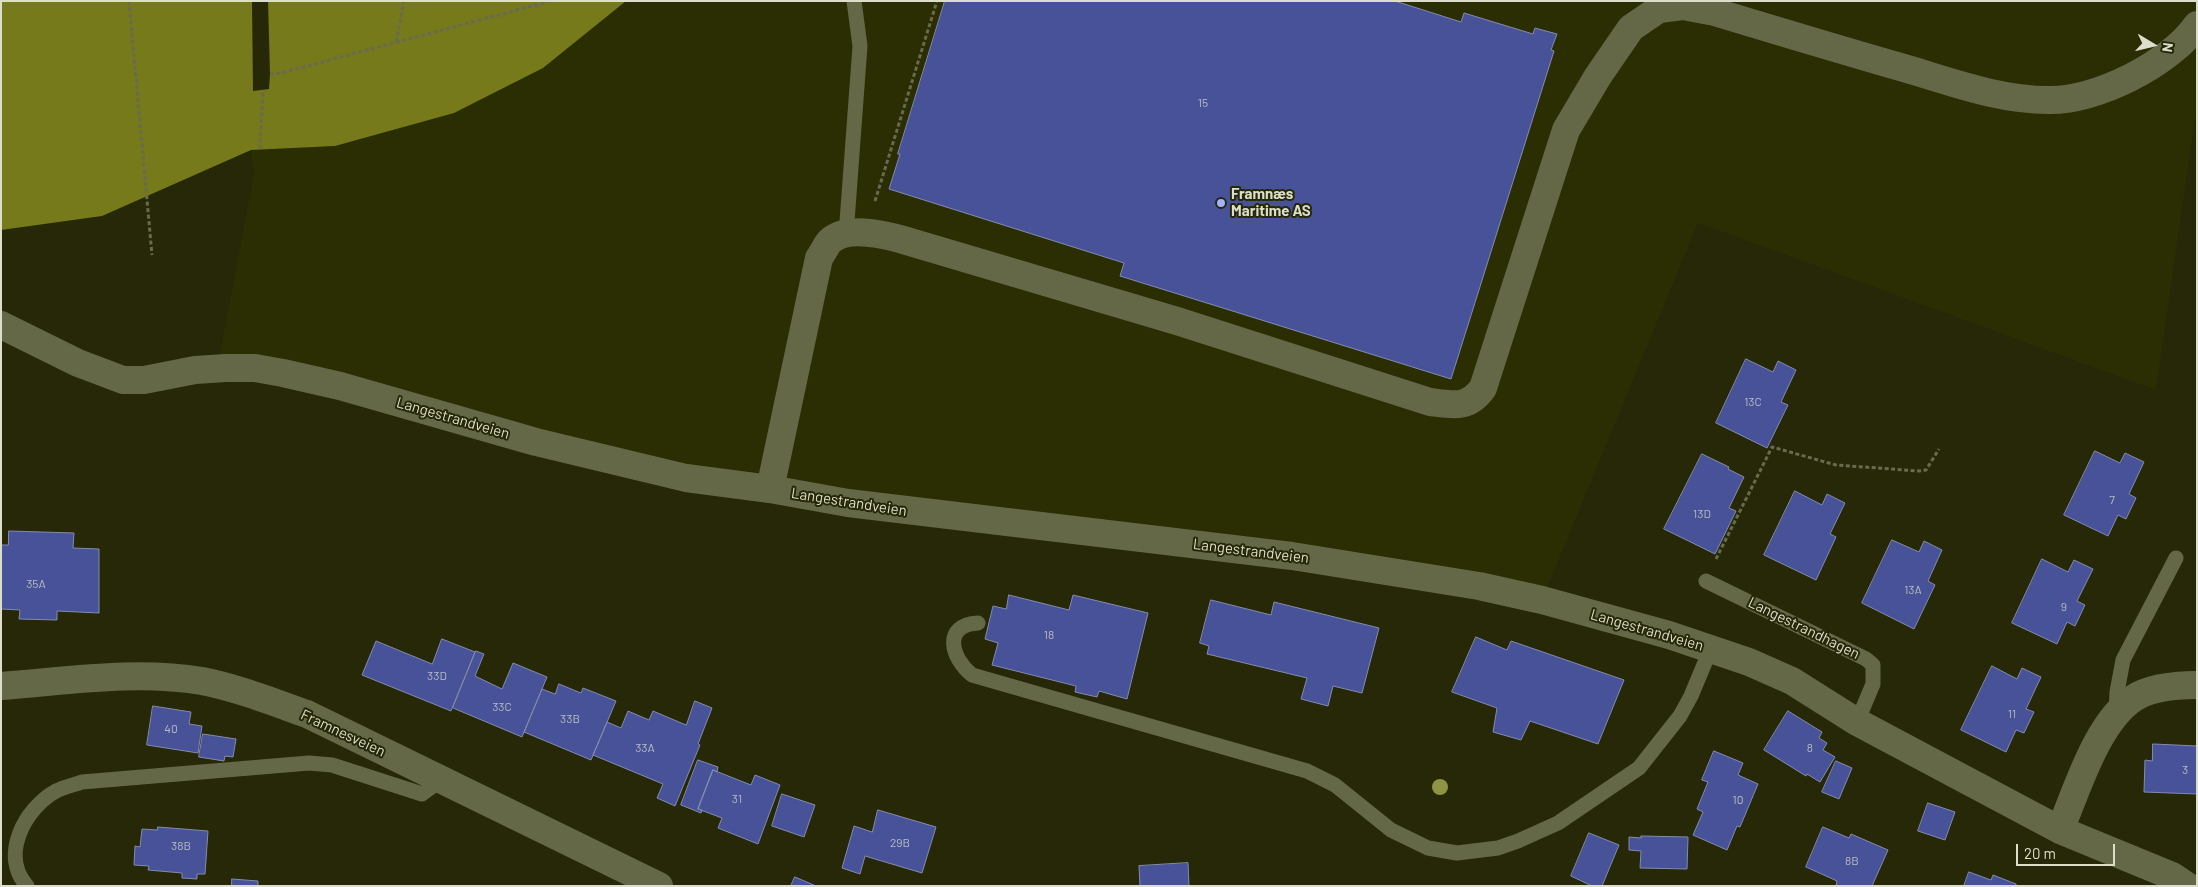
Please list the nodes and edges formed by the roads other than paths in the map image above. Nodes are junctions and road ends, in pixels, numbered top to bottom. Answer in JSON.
{"nodes":[{"id":1,"x":854,"y":1,"type":"edge"},
{"id":2,"x":1676,"y":4,"type":"edge"},
{"id":3,"x":2197,"y":25,"type":"edge"},
{"id":4,"x":856,"y":233,"type":"junction"},
{"id":5,"x":1,"y":326,"type":"edge"},
{"id":6,"x":770,"y":489,"type":"junction"},
{"id":7,"x":2176,"y":558,"type":"dead end"},
{"id":8,"x":1706,"y":581,"type":"road end"},
{"id":9,"x":978,"y":623,"type":"dead end"},
{"id":10,"x":1711,"y":648,"type":"junction"},
{"id":11,"x":2197,"y":685,"type":"edge"},
{"id":12,"x":1,"y":686,"type":"edge"},
{"id":13,"x":2116,"y":712,"type":"junction"},
{"id":14,"x":1857,"y":722,"type":"junction"},
{"id":15,"x":441,"y":780,"type":"junction"},
{"id":16,"x":2060,"y":830,"type":"junction"},
{"id":17,"x":27,"y":886,"type":"edge"},
{"id":18,"x":659,"y":886,"type":"edge"},
{"id":19,"x":2187,"y":886,"type":"edge"}],
"edges":[{"from":1,"to":4,"type":"lane"},
{"from":2,"to":3,"type":"street"},
{"from":2,"to":4,"type":"street"},
{"from":4,"to":6,"type":"street"},
{"from":5,"to":6,"type":"street","name":"Langestrandveien"},
{"from":6,"to":10,"type":"street","name":"Langestrandveien"},
{"from":7,"to":13,"type":"lane"},
{"from":8,"to":14,"type":"lane","name":"Langestrandhagen"},
{"from":9,"to":10,"type":"lane","name":"Langestrandveien"},
{"from":10,"to":14,"type":"street","name":"Langestrandveien"},
{"from":11,"to":13,"type":"street"},
{"from":12,"to":15,"type":"street","name":"Framnesveien"},
{"from":13,"to":16,"type":"street"},
{"from":14,"to":16,"type":"street","name":"Langestrandveien"},
{"from":15,"to":17,"type":"lane"},
{"from":15,"to":18,"type":"street","name":"Framnesveien"},
{"from":16,"to":19,"type":"street","name":"Langestrandveien"}]}
